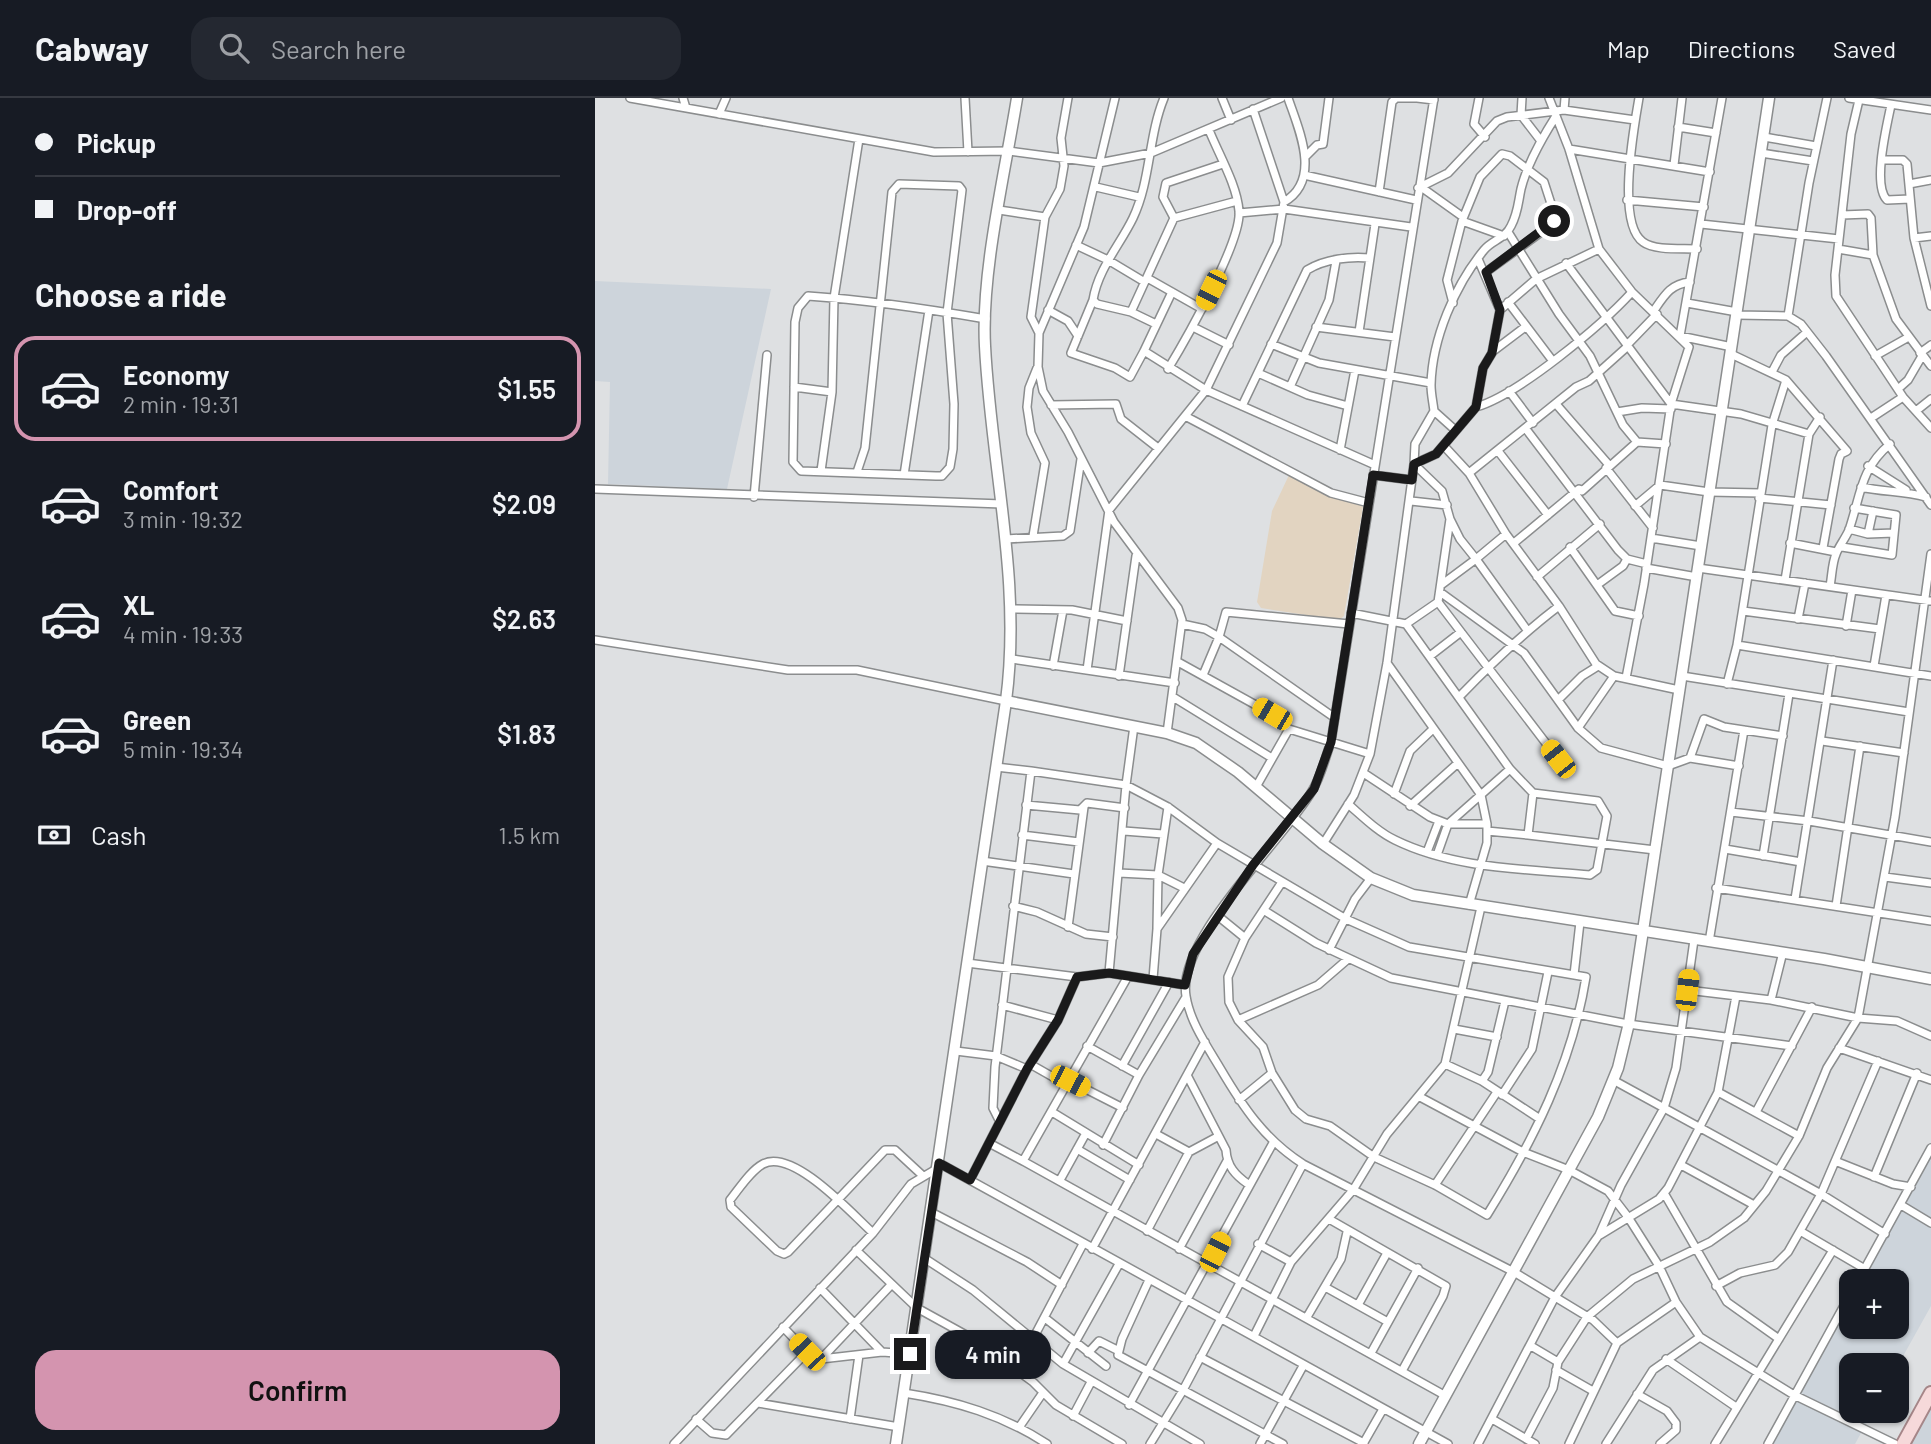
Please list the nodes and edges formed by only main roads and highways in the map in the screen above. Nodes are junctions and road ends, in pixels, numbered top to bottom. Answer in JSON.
{"nodes":[{"id":1,"x":1931,"y":1393,"type":"edge"},
{"id":2,"x":1903,"y":1444,"type":"edge"}],
"edges":[{"from":1,"to":2,"type":"main road"}]}
